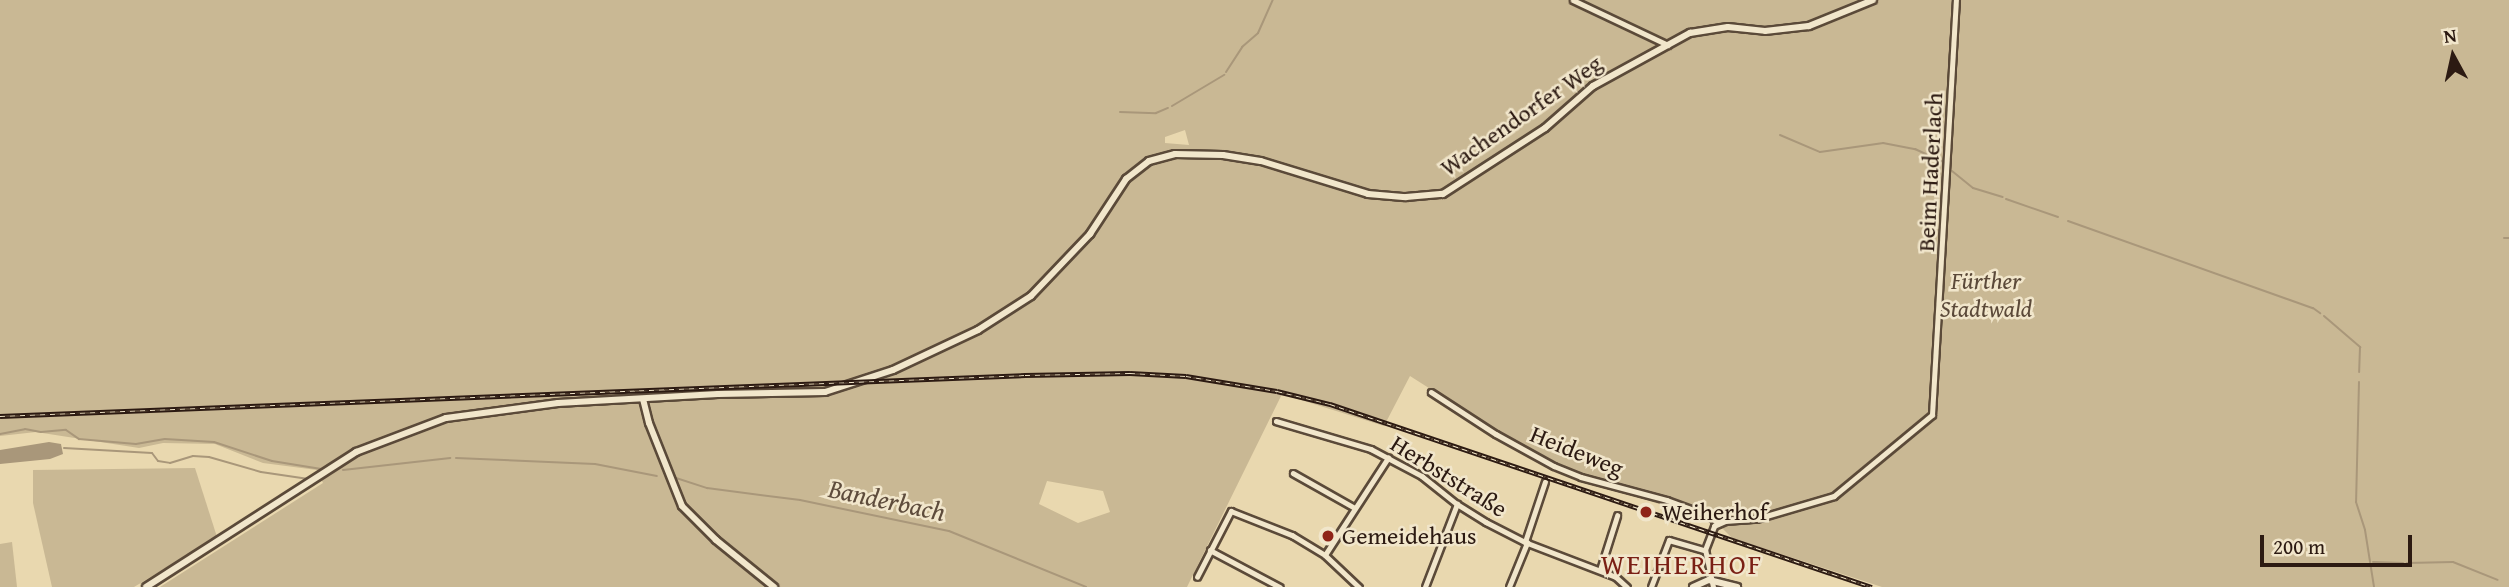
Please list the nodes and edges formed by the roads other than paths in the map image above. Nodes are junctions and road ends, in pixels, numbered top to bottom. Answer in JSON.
{"nodes":[{"id":1,"x":1573,"y":0,"type":"edge"},
{"id":2,"x":1873,"y":0,"type":"edge"},
{"id":3,"x":1956,"y":0,"type":"edge"},
{"id":4,"x":1669,"y":45,"type":"junction"},
{"id":5,"x":1431,"y":392,"type":"dead end"},
{"id":6,"x":643,"y":399,"type":"junction"},
{"id":7,"x":1276,"y":421,"type":"dead end"},
{"id":8,"x":1388,"y":458,"type":"junction"},
{"id":9,"x":1293,"y":473,"type":"dead end"},
{"id":10,"x":1545,"y":482,"type":"dead end"},
{"id":11,"x":1457,"y":504,"type":"junction"},
{"id":12,"x":1355,"y":508,"type":"junction"},
{"id":13,"x":1618,"y":516,"type":"dead end"},
{"id":14,"x":1718,"y":523,"type":"junction"},
{"id":15,"x":1526,"y":542,"type":"junction"},
{"id":16,"x":1210,"y":550,"type":"junction"},
{"id":17,"x":1705,"y":550,"type":"junction"},
{"id":18,"x":1325,"y":555,"type":"junction"},
{"id":19,"x":1600,"y":570,"type":"junction"},
{"id":20,"x":1197,"y":577,"type":"dead end"},
{"id":21,"x":1711,"y":584,"type":"edge"},
{"id":22,"x":146,"y":587,"type":"edge"},
{"id":23,"x":775,"y":587,"type":"edge"},
{"id":24,"x":1280,"y":587,"type":"edge"},
{"id":25,"x":1359,"y":587,"type":"edge"},
{"id":26,"x":1425,"y":587,"type":"edge"},
{"id":27,"x":1509,"y":587,"type":"edge"},
{"id":28,"x":1627,"y":587,"type":"edge"},
{"id":29,"x":1651,"y":587,"type":"edge"},
{"id":30,"x":1693,"y":587,"type":"edge"},
{"id":31,"x":1737,"y":587,"type":"edge"}],
"edges":[{"from":1,"to":4,"type":"street"},
{"from":2,"to":4,"type":"street","name":"Wachendorfer Weg"},
{"from":3,"to":14,"type":"street","name":"Beim Haderlach"},
{"from":4,"to":6,"type":"street","name":"Wachendorfer Weg"},
{"from":5,"to":14,"type":"street","name":"Heideweg"},
{"from":6,"to":22,"type":"street","name":"Wachendorfer Weg"},
{"from":6,"to":23,"type":"street"},
{"from":7,"to":8,"type":"street","name":"Herbststraße"},
{"from":8,"to":11,"type":"street","name":"Herbststraße"},
{"from":8,"to":12,"type":"street"},
{"from":9,"to":12,"type":"street"},
{"from":10,"to":15,"type":"street"},
{"from":11,"to":15,"type":"street","name":"Herbststraße"},
{"from":11,"to":26,"type":"street"},
{"from":12,"to":18,"type":"street"},
{"from":13,"to":19,"type":"street"},
{"from":14,"to":17,"type":"street"},
{"from":15,"to":19,"type":"street","name":"Herbststraße"},
{"from":15,"to":27,"type":"street"},
{"from":16,"to":18,"type":"street"},
{"from":16,"to":20,"type":"street"},
{"from":16,"to":24,"type":"street"},
{"from":17,"to":21,"type":"street"},
{"from":17,"to":29,"type":"street"},
{"from":18,"to":25,"type":"street"},
{"from":19,"to":28,"type":"street","name":"Herbststraße"},
{"from":21,"to":30,"type":"street"},
{"from":21,"to":31,"type":"street"}]}
